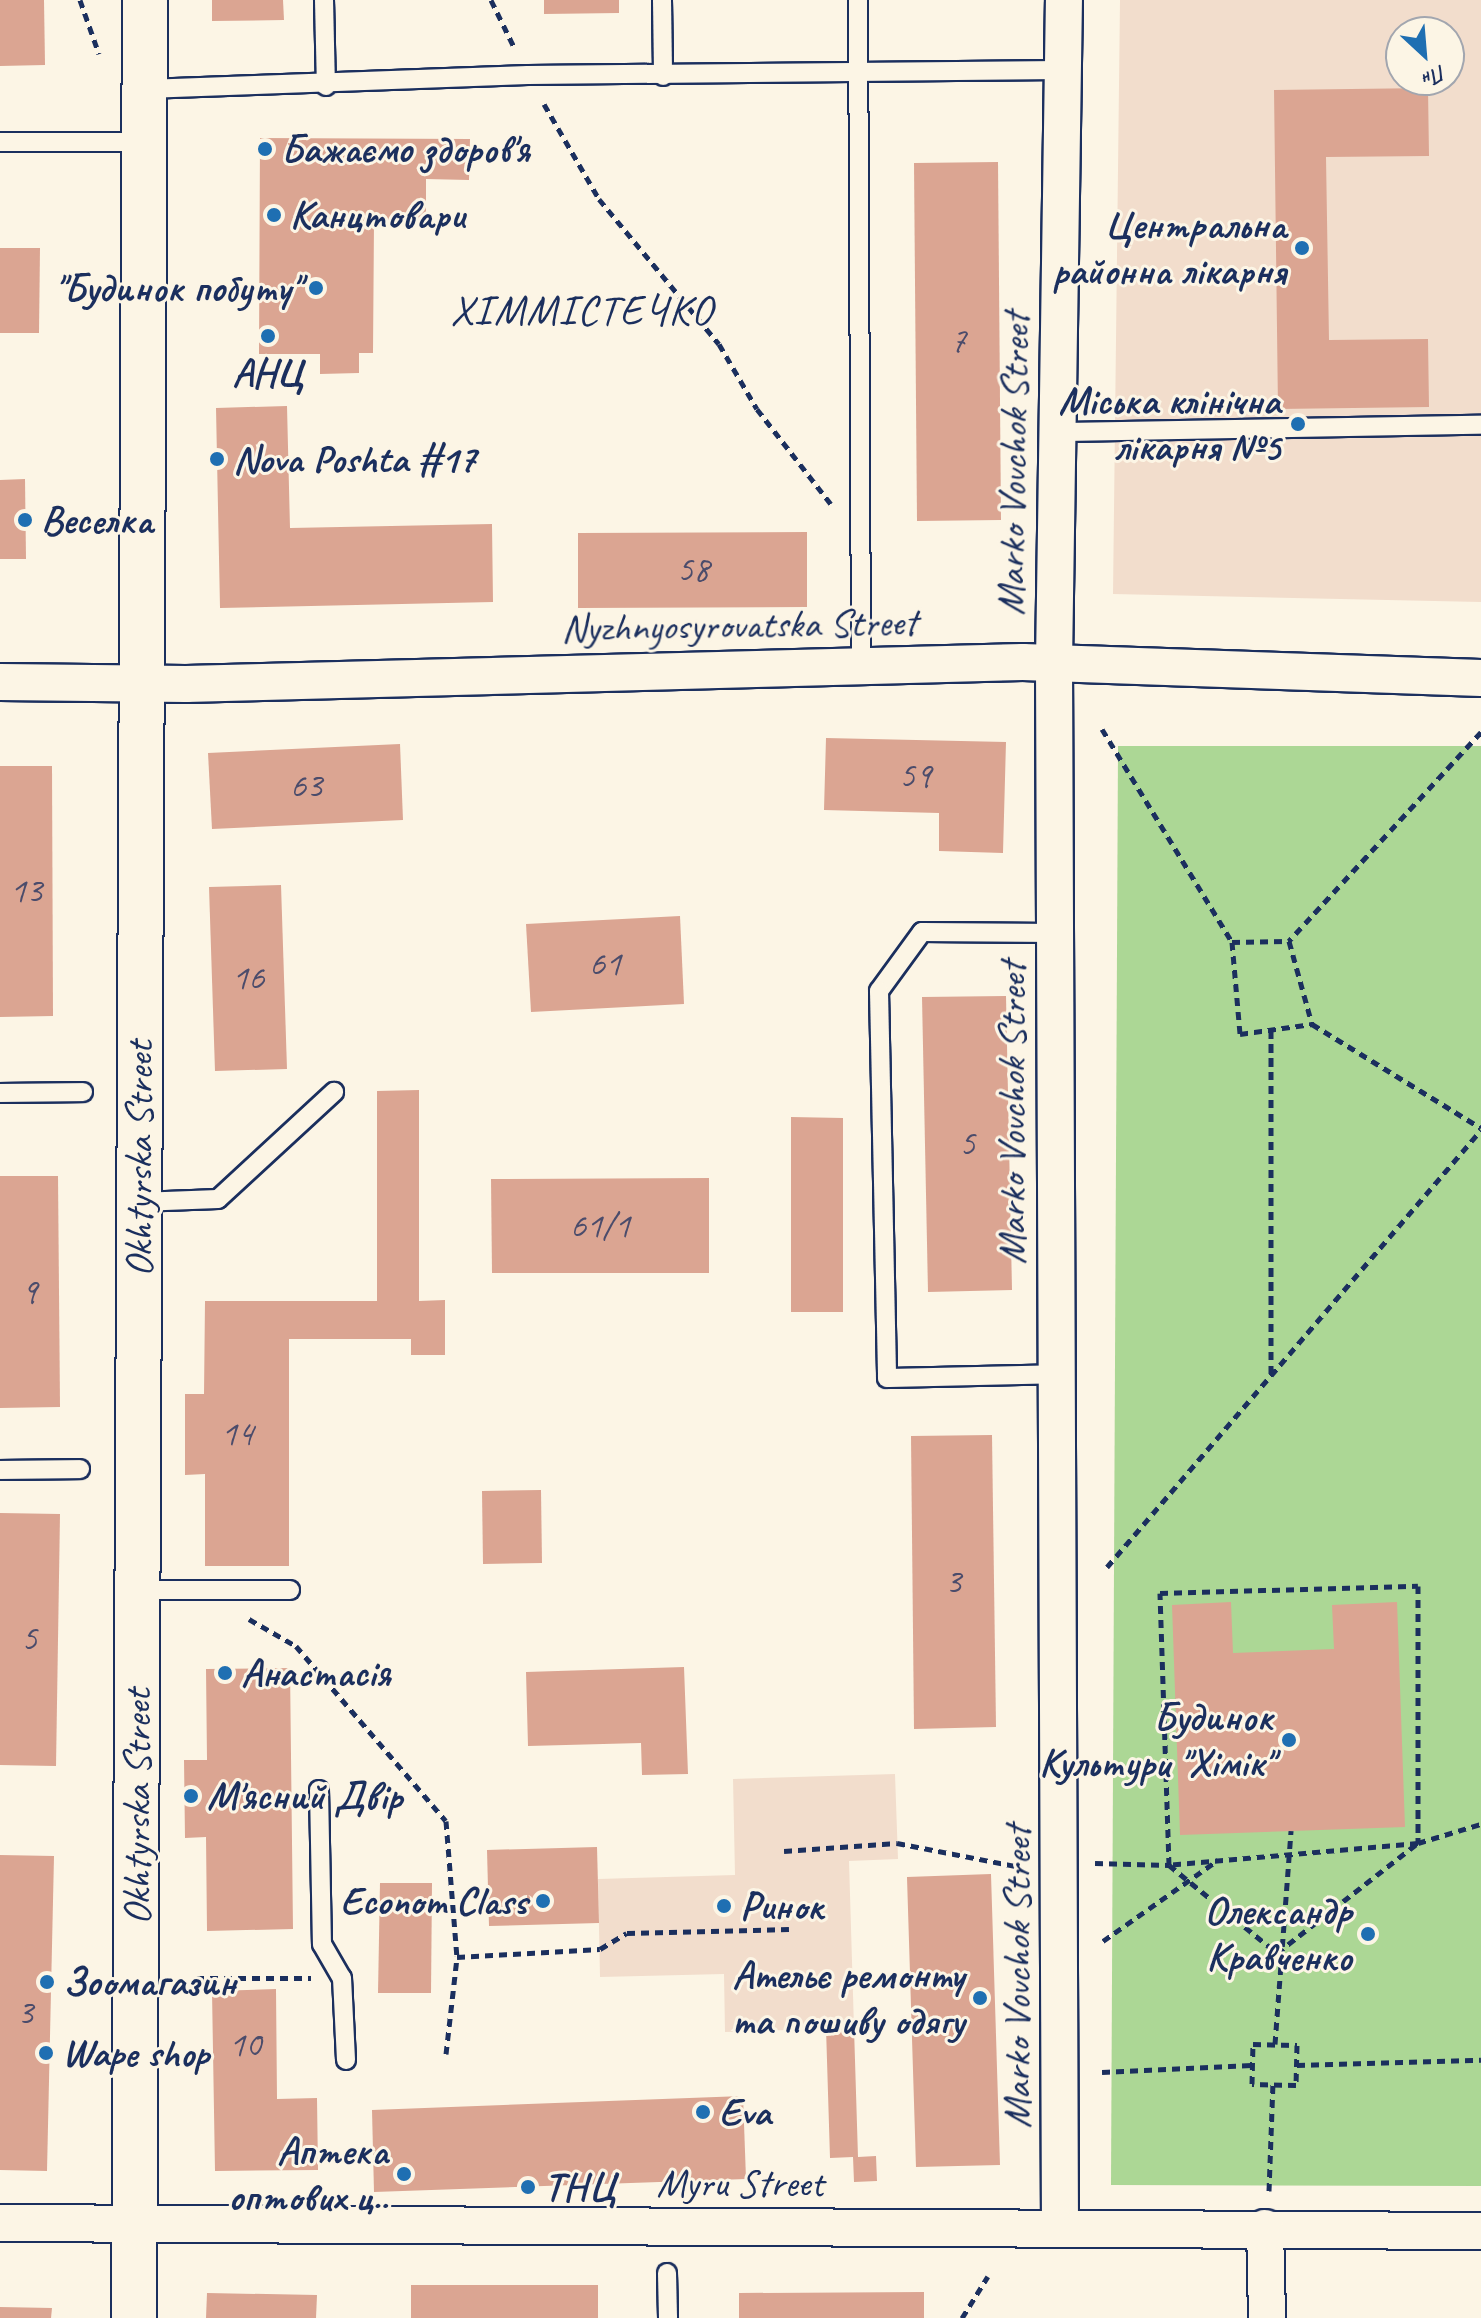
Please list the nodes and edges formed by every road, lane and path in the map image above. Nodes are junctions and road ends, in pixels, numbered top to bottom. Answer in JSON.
{"nodes":[{"id":1,"x":80,"y":0,"type":"edge"},
{"id":2,"x":145,"y":0,"type":"edge"},
{"id":3,"x":324,"y":0,"type":"edge"},
{"id":4,"x":491,"y":0,"type":"edge"},
{"id":5,"x":662,"y":0,"type":"edge"},
{"id":6,"x":858,"y":0,"type":"edge"},
{"id":7,"x":1064,"y":0,"type":"edge"},
{"id":8,"x":99,"y":54,"type":"dead end"},
{"id":9,"x":1060,"y":70,"type":"junction"},
{"id":10,"x":859,"y":72,"type":"junction"},
{"id":11,"x":528,"y":75,"type":"junction"},
{"id":12,"x":663,"y":76,"type":"junction"},
{"id":13,"x":326,"y":86,"type":"junction"},
{"id":14,"x":146,"y":89,"type":"junction"},
{"id":15,"x":0,"y":142,"type":"edge"},
{"id":16,"x":144,"y":142,"type":"junction"},
{"id":17,"x":1481,"y":425,"type":"edge"},
{"id":18,"x":1060,"y":432,"type":"junction"},
{"id":19,"x":859,"y":540,"type":"junction"},
{"id":20,"x":1054,"y":663,"type":"junction"},
{"id":21,"x":861,"y":666,"type":"junction"},
{"id":22,"x":1481,"y":678,"type":"edge"},
{"id":23,"x":0,"y":682,"type":"edge"},
{"id":24,"x":142,"y":684,"type":"junction"},
{"id":25,"x":1102,"y":729,"type":"dead end"},
{"id":26,"x":1481,"y":732,"type":"edge"},
{"id":27,"x":1055,"y":933,"type":"junction"},
{"id":28,"x":1289,"y":941,"type":"junction"},
{"id":29,"x":1232,"y":942,"type":"junction"},
{"id":30,"x":1312,"y":1024,"type":"junction"},
{"id":31,"x":1271,"y":1030,"type":"junction"},
{"id":32,"x":83,"y":1092,"type":"dead end"},
{"id":33,"x":334,"y":1092,"type":"dead end"},
{"id":34,"x":0,"y":1093,"type":"edge"},
{"id":35,"x":1481,"y":1129,"type":"edge"},
{"id":36,"x":139,"y":1202,"type":"junction"},
{"id":37,"x":1057,"y":1374,"type":"junction"},
{"id":38,"x":1271,"y":1376,"type":"junction"},
{"id":39,"x":80,"y":1469,"type":"dead end"},
{"id":40,"x":0,"y":1470,"type":"edge"},
{"id":41,"x":1107,"y":1567,"type":"dead end"},
{"id":42,"x":137,"y":1590,"type":"junction"},
{"id":43,"x":195,"y":1590,"type":"junction"},
{"id":44,"x":290,"y":1590,"type":"dead end"},
{"id":45,"x":319,"y":1790,"type":"dead end"},
{"id":46,"x":1481,"y":1824,"type":"edge"},
{"id":47,"x":1291,"y":1831,"type":"dead end"},
{"id":48,"x":1418,"y":1843,"type":"junction"},
{"id":49,"x":784,"y":1851,"type":"dead end"},
{"id":50,"x":1288,"y":1852,"type":"junction"},
{"id":51,"x":1218,"y":1859,"type":"junction"},
{"id":52,"x":1062,"y":1865,"type":"junction"},
{"id":53,"x":1169,"y":1865,"type":"junction"},
{"id":54,"x":1189,"y":1881,"type":"junction"},
{"id":55,"x":789,"y":1929,"type":"dead end"},
{"id":56,"x":1103,"y":1941,"type":"dead end"},
{"id":57,"x":1277,"y":1953,"type":"junction"},
{"id":58,"x":457,"y":1957,"type":"junction"},
{"id":59,"x":283,"y":1977,"type":"dead end"},
{"id":60,"x":196,"y":1978,"type":"dead end"},
{"id":61,"x":1275,"y":2044,"type":"junction"},
{"id":62,"x":446,"y":2054,"type":"dead end"},
{"id":63,"x":346,"y":2060,"type":"dead end"},
{"id":64,"x":1481,"y":2060,"type":"edge"},
{"id":65,"x":1252,"y":2065,"type":"junction"},
{"id":66,"x":1297,"y":2065,"type":"junction"},
{"id":67,"x":1102,"y":2072,"type":"dead end"},
{"id":68,"x":1273,"y":2084,"type":"junction"},
{"id":69,"x":1267,"y":2216,"type":"junction"},
{"id":70,"x":0,"y":2223,"type":"edge"},
{"id":71,"x":134,"y":2223,"type":"junction"},
{"id":72,"x":1060,"y":2226,"type":"junction"},
{"id":73,"x":1481,"y":2231,"type":"edge"},
{"id":74,"x":667,"y":2273,"type":"dead end"},
{"id":75,"x":988,"y":2276,"type":"dead end"},
{"id":76,"x":134,"y":2318,"type":"edge"},
{"id":77,"x":668,"y":2318,"type":"edge"},
{"id":78,"x":962,"y":2318,"type":"edge"},
{"id":79,"x":1267,"y":2318,"type":"edge"}],
"edges":[{"from":1,"to":8,"type":"path"},
{"from":2,"to":14,"type":"main road","name":"Okhtyrska Street"},
{"from":3,"to":13,"type":"lane"},
{"from":4,"to":11,"type":"path"},
{"from":5,"to":12,"type":"lane"},
{"from":6,"to":10,"type":"lane"},
{"from":7,"to":9,"type":"street","name":"Marko Vovchok Street"},
{"from":9,"to":10,"type":"lane"},
{"from":9,"to":18,"type":"street","name":"Marko Vovchok Street"},
{"from":10,"to":12,"type":"lane"},
{"from":10,"to":19,"type":"lane"},
{"from":11,"to":12,"type":"lane"},
{"from":11,"to":13,"type":"lane"},
{"from":11,"to":19,"type":"path"},
{"from":13,"to":14,"type":"lane"},
{"from":14,"to":16,"type":"main road","name":"Okhtyrska Street"},
{"from":15,"to":16,"type":"lane"},
{"from":16,"to":24,"type":"main road","name":"Okhtyrska Street"},
{"from":17,"to":18,"type":"lane"},
{"from":18,"to":20,"type":"street","name":"Marko Vovchok Street"},
{"from":19,"to":21,"type":"lane"},
{"from":20,"to":21,"type":"street","name":"Nyzhnyosyrovatska Street"},
{"from":20,"to":22,"type":"street","name":"Nyzhnyosyrovatska Street"},
{"from":20,"to":27,"type":"street","name":"Marko Vovchok Street"},
{"from":21,"to":24,"type":"street","name":"Nyzhnyosyrovatska Street"},
{"from":23,"to":24,"type":"street","name":"Nyzhnyosyrovatska Street"},
{"from":24,"to":36,"type":"main road","name":"Okhtyrska Street"},
{"from":25,"to":29,"type":"path"},
{"from":26,"to":28,"type":"path"},
{"from":27,"to":37,"type":"street","name":"Marko Vovchok Street"},
{"from":27,"to":37,"type":"lane"},
{"from":28,"to":29,"type":"path"},
{"from":28,"to":30,"type":"path"},
{"from":29,"to":31,"type":"path"},
{"from":30,"to":31,"type":"path"},
{"from":30,"to":35,"type":"path"},
{"from":31,"to":38,"type":"path"},
{"from":32,"to":34,"type":"lane"},
{"from":33,"to":36,"type":"lane"},
{"from":35,"to":38,"type":"path"},
{"from":36,"to":42,"type":"main road","name":"Okhtyrska Street"},
{"from":37,"to":52,"type":"street","name":"Marko Vovchok Street"},
{"from":38,"to":41,"type":"path"},
{"from":39,"to":40,"type":"lane"},
{"from":42,"to":43,"type":"lane"},
{"from":42,"to":71,"type":"main road","name":"Okhtyrska Street"},
{"from":43,"to":44,"type":"lane"},
{"from":43,"to":58,"type":"path"},
{"from":45,"to":63,"type":"lane"},
{"from":46,"to":48,"type":"path"},
{"from":47,"to":50,"type":"path"},
{"from":48,"to":50,"type":"path"},
{"from":48,"to":53,"type":"path"},
{"from":48,"to":57,"type":"path"},
{"from":49,"to":52,"type":"path"},
{"from":50,"to":51,"type":"path"},
{"from":50,"to":57,"type":"path"},
{"from":51,"to":53,"type":"path"},
{"from":51,"to":54,"type":"path"},
{"from":52,"to":53,"type":"path"},
{"from":52,"to":72,"type":"street","name":"Marko Vovchok Street"},
{"from":53,"to":54,"type":"path"},
{"from":54,"to":56,"type":"path"},
{"from":54,"to":57,"type":"path"},
{"from":55,"to":58,"type":"path"},
{"from":57,"to":61,"type":"path"},
{"from":58,"to":62,"type":"path"},
{"from":59,"to":60,"type":"path"},
{"from":61,"to":65,"type":"path"},
{"from":61,"to":66,"type":"path"},
{"from":64,"to":66,"type":"path"},
{"from":65,"to":67,"type":"path"},
{"from":65,"to":68,"type":"path"},
{"from":66,"to":68,"type":"path"},
{"from":68,"to":69,"type":"path"},
{"from":69,"to":72,"type":"street","name":"Myru Street"},
{"from":69,"to":73,"type":"street","name":"Myru Street"},
{"from":69,"to":79,"type":"street"},
{"from":70,"to":71,"type":"street","name":"Myru Street"},
{"from":71,"to":72,"type":"street","name":"Myru Street"},
{"from":71,"to":76,"type":"main road","name":"Okhtyrska Street"},
{"from":74,"to":77,"type":"lane"},
{"from":75,"to":78,"type":"path"}]}
